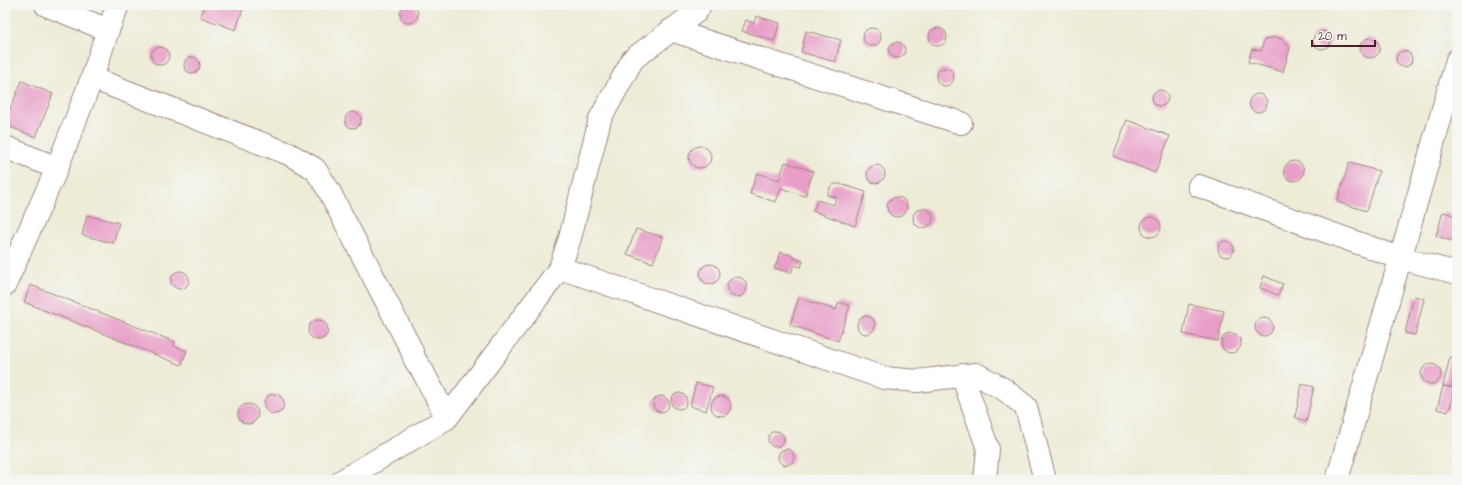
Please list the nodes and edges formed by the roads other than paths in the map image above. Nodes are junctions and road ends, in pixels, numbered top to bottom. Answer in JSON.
{"nodes":[{"id":1,"x":46,"y":5,"type":"edge"},
{"id":2,"x":118,"y":5,"type":"edge"},
{"id":3,"x":700,"y":5,"type":"edge"},
{"id":4,"x":108,"y":30,"type":"junction"},
{"id":5,"x":671,"y":30,"type":"junction"},
{"id":6,"x":1457,"y":60,"type":"edge"},
{"id":7,"x":92,"y":78,"type":"junction"},
{"id":8,"x":962,"y":123,"type":"dead end"},
{"id":9,"x":5,"y":147,"type":"edge"},
{"id":10,"x":57,"y":168,"type":"junction"},
{"id":11,"x":1199,"y":186,"type":"dead end"},
{"id":12,"x":1400,"y":258,"type":"junction"},
{"id":13,"x":560,"y":268,"type":"junction"},
{"id":14,"x":1457,"y":273,"type":"edge"},
{"id":15,"x":5,"y":285,"type":"edge"},
{"id":16,"x":962,"y":375,"type":"junction"},
{"id":17,"x":447,"y":418,"type":"junction"},
{"id":18,"x":343,"y":480,"type":"edge"},
{"id":19,"x":985,"y":480,"type":"edge"},
{"id":20,"x":1045,"y":480,"type":"edge"},
{"id":21,"x":1337,"y":480,"type":"edge"}],
"edges":[{"from":1,"to":4,"type":"street"},
{"from":2,"to":4,"type":"street"},
{"from":3,"to":5,"type":"street"},
{"from":4,"to":7,"type":"street"},
{"from":5,"to":8,"type":"street"},
{"from":5,"to":13,"type":"street"},
{"from":6,"to":12,"type":"street"},
{"from":7,"to":10,"type":"street"},
{"from":7,"to":17,"type":"street"},
{"from":9,"to":10,"type":"street"},
{"from":10,"to":15,"type":"street"},
{"from":11,"to":12,"type":"street"},
{"from":12,"to":14,"type":"street"},
{"from":12,"to":21,"type":"street"},
{"from":13,"to":16,"type":"street"},
{"from":13,"to":17,"type":"street"},
{"from":16,"to":19,"type":"street"},
{"from":16,"to":20,"type":"street"},
{"from":17,"to":18,"type":"street"}]}
